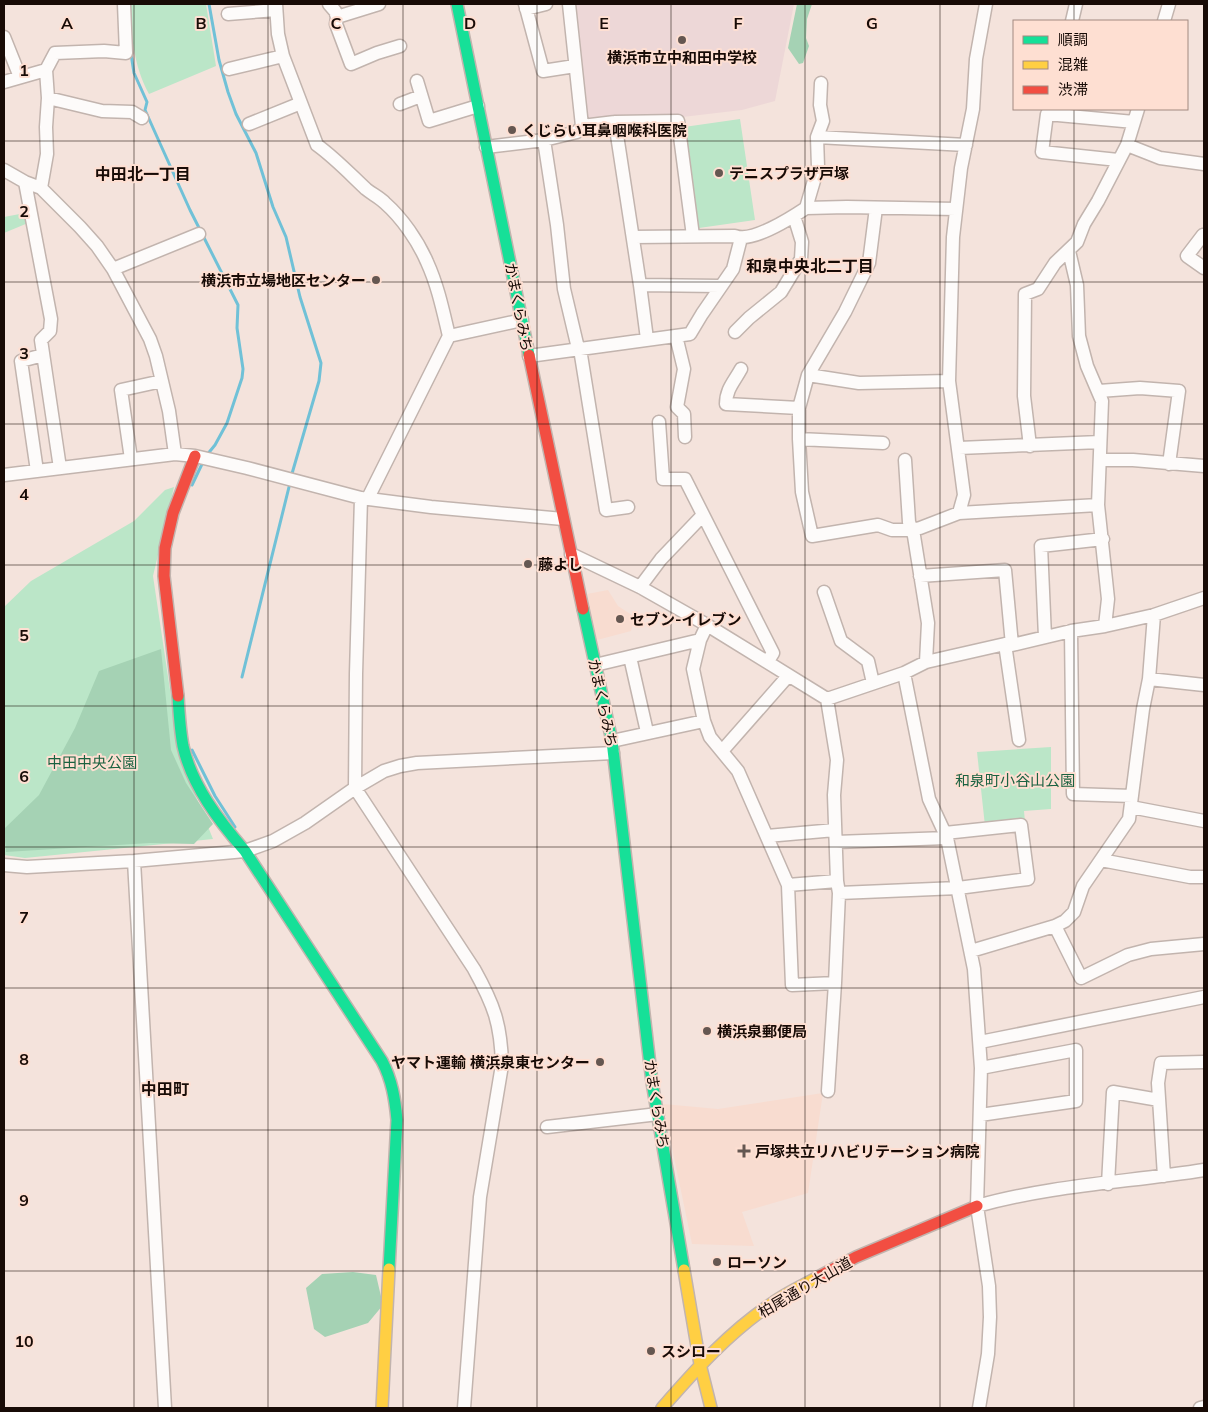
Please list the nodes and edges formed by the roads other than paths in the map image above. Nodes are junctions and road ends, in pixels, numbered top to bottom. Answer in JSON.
{"nodes":[{"id":1,"x":124,"y":4,"type":"edge"},
{"id":2,"x":329,"y":4,"type":"edge"},
{"id":3,"x":379,"y":4,"type":"edge"},
{"id":4,"x":457,"y":4,"type":"edge"},
{"id":5,"x":546,"y":4,"type":"edge"},
{"id":6,"x":569,"y":4,"type":"edge"},
{"id":7,"x":986,"y":4,"type":"edge"},
{"id":8,"x":1076,"y":4,"type":"edge"},
{"id":9,"x":1169,"y":4,"type":"edge"},
{"id":10,"x":525,"y":6,"type":"edge"},
{"id":11,"x":276,"y":7,"type":"edge"},
{"id":12,"x":228,"y":14,"type":"dead end"},
{"id":13,"x":337,"y":17,"type":"junction"},
{"id":14,"x":1072,"y":20,"type":"edge"},
{"id":15,"x":1164,"y":20,"type":"edge"},
{"id":16,"x":4,"y":37,"type":"edge"},
{"id":17,"x":400,"y":46,"type":"dead end"},
{"id":18,"x":283,"y":56,"type":"junction"},
{"id":19,"x":575,"y":66,"type":"junction"},
{"id":20,"x":229,"y":69,"type":"dead end"},
{"id":21,"x":46,"y":70,"type":"junction"},
{"id":22,"x":20,"y":77,"type":"junction"},
{"id":23,"x":417,"y":81,"type":"dead end"},
{"id":24,"x":4,"y":82,"type":"edge"},
{"id":25,"x":820,"y":83,"type":"dead end"},
{"id":26,"x":421,"y":96,"type":"junction"},
{"id":27,"x":48,"y":98,"type":"junction"},
{"id":28,"x":301,"y":103,"type":"junction"},
{"id":29,"x":400,"y":104,"type":"dead end"},
{"id":30,"x":478,"y":106,"type":"junction"},
{"id":31,"x":1138,"y":110,"type":"edge"},
{"id":32,"x":142,"y":118,"type":"dead end"},
{"id":33,"x":615,"y":122,"type":"junction"},
{"id":34,"x":1134,"y":122,"type":"junction"},
{"id":35,"x":249,"y":124,"type":"dead end"},
{"id":36,"x":582,"y":126,"type":"junction"},
{"id":37,"x":820,"y":137,"type":"junction"},
{"id":38,"x":544,"y":140,"type":"junction"},
{"id":39,"x":966,"y":145,"type":"junction"},
{"id":40,"x":1127,"y":145,"type":"junction"},
{"id":41,"x":486,"y":147,"type":"junction"},
{"id":42,"x":1118,"y":160,"type":"junction"},
{"id":43,"x":1204,"y":164,"type":"edge"},
{"id":44,"x":4,"y":170,"type":"edge"},
{"id":45,"x":25,"y":182,"type":"junction"},
{"id":46,"x":40,"y":188,"type":"junction"},
{"id":47,"x":812,"y":208,"type":"junction"},
{"id":48,"x":876,"y":208,"type":"junction"},
{"id":49,"x":956,"y":209,"type":"junction"},
{"id":50,"x":794,"y":216,"type":"junction"},
{"id":51,"x":199,"y":234,"type":"dead end"},
{"id":52,"x":1203,"y":235,"type":"edge"},
{"id":53,"x":693,"y":236,"type":"junction"},
{"id":54,"x":633,"y":237,"type":"junction"},
{"id":55,"x":741,"y":238,"type":"junction"},
{"id":56,"x":1069,"y":251,"type":"junction"},
{"id":57,"x":1204,"y":268,"type":"edge"},
{"id":58,"x":113,"y":269,"type":"junction"},
{"id":59,"x":640,"y":285,"type":"junction"},
{"id":60,"x":720,"y":286,"type":"junction"},
{"id":61,"x":522,"y":320,"type":"junction"},
{"id":62,"x":735,"y":332,"type":"dead end"},
{"id":63,"x":449,"y":336,"type":"junction"},
{"id":64,"x":676,"y":336,"type":"junction"},
{"id":65,"x":647,"y":339,"type":"junction"},
{"id":66,"x":580,"y":349,"type":"junction"},
{"id":67,"x":43,"y":355,"type":"junction"},
{"id":68,"x":529,"y":356,"type":"junction"},
{"id":69,"x":741,"y":369,"type":"dead end"},
{"id":70,"x":808,"y":375,"type":"junction"},
{"id":71,"x":162,"y":381,"type":"junction"},
{"id":72,"x":949,"y":381,"type":"junction"},
{"id":73,"x":1099,"y":392,"type":"junction"},
{"id":74,"x":799,"y":408,"type":"junction"},
{"id":75,"x":659,"y":422,"type":"dead end"},
{"id":76,"x":685,"y":437,"type":"dead end"},
{"id":77,"x":799,"y":439,"type":"junction"},
{"id":78,"x":1100,"y":442,"type":"junction"},
{"id":79,"x":883,"y":444,"type":"dead end"},
{"id":80,"x":1030,"y":446,"type":"junction"},
{"id":81,"x":959,"y":448,"type":"junction"},
{"id":82,"x":175,"y":454,"type":"junction"},
{"id":83,"x":196,"y":456,"type":"junction"},
{"id":84,"x":131,"y":459,"type":"junction"},
{"id":85,"x":905,"y":460,"type":"dead end"},
{"id":86,"x":1101,"y":460,"type":"junction"},
{"id":87,"x":1169,"y":464,"type":"junction"},
{"id":88,"x":1204,"y":466,"type":"edge"},
{"id":89,"x":60,"y":468,"type":"junction"},
{"id":90,"x":37,"y":471,"type":"junction"},
{"id":91,"x":4,"y":475,"type":"edge"},
{"id":92,"x":364,"y":498,"type":"junction"},
{"id":93,"x":1098,"y":505,"type":"junction"},
{"id":94,"x":628,"y":507,"type":"dead end"},
{"id":95,"x":959,"y":513,"type":"junction"},
{"id":96,"x":703,"y":515,"type":"junction"},
{"id":97,"x":563,"y":520,"type":"junction"},
{"id":98,"x":911,"y":530,"type":"junction"},
{"id":99,"x":1103,"y":538,"type":"junction"},
{"id":100,"x":572,"y":554,"type":"junction"},
{"id":101,"x":920,"y":576,"type":"junction"},
{"id":102,"x":640,"y":588,"type":"junction"},
{"id":103,"x":824,"y":592,"type":"dead end"},
{"id":104,"x":1204,"y":598,"type":"edge"},
{"id":105,"x":1154,"y":615,"type":"junction"},
{"id":106,"x":708,"y":625,"type":"junction"},
{"id":107,"x":1105,"y":626,"type":"junction"},
{"id":108,"x":1071,"y":630,"type":"junction"},
{"id":109,"x":1045,"y":637,"type":"junction"},
{"id":110,"x":700,"y":640,"type":"junction"},
{"id":111,"x":1009,"y":644,"type":"junction"},
{"id":112,"x":630,"y":657,"type":"junction"},
{"id":113,"x":768,"y":661,"type":"junction"},
{"id":114,"x":926,"y":662,"type":"junction"},
{"id":115,"x":595,"y":665,"type":"junction"},
{"id":116,"x":904,"y":672,"type":"junction"},
{"id":117,"x":788,"y":676,"type":"junction"},
{"id":118,"x":1149,"y":679,"type":"junction"},
{"id":119,"x":873,"y":682,"type":"junction"},
{"id":120,"x":1204,"y":685,"type":"edge"},
{"id":121,"x":827,"y":699,"type":"junction"},
{"id":122,"x":704,"y":721,"type":"junction"},
{"id":123,"x":647,"y":732,"type":"junction"},
{"id":124,"x":1019,"y":740,"type":"dead end"},
{"id":125,"x":613,"y":747,"type":"junction"},
{"id":126,"x":722,"y":751,"type":"junction"},
{"id":127,"x":356,"y":788,"type":"junction"},
{"id":128,"x":1131,"y":801,"type":"junction"},
{"id":129,"x":1204,"y":821,"type":"edge"},
{"id":130,"x":767,"y":836,"type":"junction"},
{"id":131,"x":835,"y":836,"type":"junction"},
{"id":132,"x":946,"y":836,"type":"junction"},
{"id":133,"x":249,"y":850,"type":"junction"},
{"id":134,"x":1100,"y":860,"type":"junction"},
{"id":135,"x":134,"y":861,"type":"junction"},
{"id":136,"x":4,"y":865,"type":"edge"},
{"id":137,"x":1204,"y":877,"type":"edge"},
{"id":138,"x":788,"y":885,"type":"junction"},
{"id":139,"x":838,"y":887,"type":"junction"},
{"id":140,"x":958,"y":888,"type":"junction"},
{"id":141,"x":1056,"y":926,"type":"junction"},
{"id":142,"x":1204,"y":944,"type":"edge"},
{"id":143,"x":971,"y":951,"type":"junction"},
{"id":144,"x":835,"y":983,"type":"junction"},
{"id":145,"x":1204,"y":997,"type":"edge"},
{"id":146,"x":980,"y":1042,"type":"junction"},
{"id":147,"x":1204,"y":1062,"type":"edge"},
{"id":148,"x":981,"y":1068,"type":"junction"},
{"id":149,"x":828,"y":1091,"type":"dead end"},
{"id":150,"x":1159,"y":1100,"type":"junction"},
{"id":151,"x":658,"y":1114,"type":"junction"},
{"id":152,"x":980,"y":1115,"type":"junction"},
{"id":153,"x":547,"y":1127,"type":"dead end"},
{"id":154,"x":1204,"y":1170,"type":"edge"},
{"id":155,"x":1164,"y":1176,"type":"junction"},
{"id":156,"x":1108,"y":1184,"type":"junction"},
{"id":157,"x":977,"y":1206,"type":"junction"},
{"id":158,"x":700,"y":1364,"type":"junction"},
{"id":159,"x":1204,"y":1407,"type":"edge"},
{"id":160,"x":165,"y":1408,"type":"edge"},
{"id":161,"x":382,"y":1408,"type":"edge"},
{"id":162,"x":464,"y":1408,"type":"edge"},
{"id":163,"x":662,"y":1408,"type":"edge"},
{"id":164,"x":711,"y":1408,"type":"edge"},
{"id":165,"x":979,"y":1408,"type":"edge"},
{"id":166,"x":1200,"y":1408,"type":"edge"}],
"edges":[{"from":1,"to":21,"type":"street"},
{"from":2,"to":13,"type":"street"},
{"from":3,"to":13,"type":"street"},
{"from":4,"to":30,"type":"main road","name":"かまくらみち"},
{"from":5,"to":10,"type":"street"},
{"from":6,"to":19,"type":"street"},
{"from":7,"to":39,"type":"street"},
{"from":8,"to":14,"type":"street"},
{"from":9,"to":15,"type":"street"},
{"from":10,"to":19,"type":"street"},
{"from":11,"to":12,"type":"street"},
{"from":11,"to":18,"type":"street"},
{"from":13,"to":17,"type":"street"},
{"from":16,"to":22,"type":"street"},
{"from":18,"to":20,"type":"street"},
{"from":18,"to":28,"type":"street"},
{"from":19,"to":36,"type":"street"},
{"from":21,"to":22,"type":"street"},
{"from":21,"to":27,"type":"street"},
{"from":22,"to":24,"type":"street"},
{"from":23,"to":26,"type":"street"},
{"from":25,"to":37,"type":"street"},
{"from":26,"to":29,"type":"street"},
{"from":26,"to":30,"type":"street"},
{"from":27,"to":32,"type":"street"},
{"from":27,"to":46,"type":"street"},
{"from":28,"to":35,"type":"street"},
{"from":28,"to":63,"type":"street"},
{"from":30,"to":41,"type":"main road","name":"かまくらみち"},
{"from":31,"to":34,"type":"street"},
{"from":33,"to":36,"type":"street"},
{"from":33,"to":53,"type":"street"},
{"from":33,"to":54,"type":"street"},
{"from":34,"to":40,"type":"street"},
{"from":34,"to":42,"type":"street"},
{"from":36,"to":38,"type":"street"},
{"from":37,"to":39,"type":"street"},
{"from":37,"to":47,"type":"street"},
{"from":38,"to":41,"type":"street"},
{"from":38,"to":66,"type":"street"},
{"from":39,"to":49,"type":"street"},
{"from":40,"to":42,"type":"street"},
{"from":40,"to":43,"type":"street"},
{"from":41,"to":61,"type":"main road","name":"かまくらみち"},
{"from":42,"to":56,"type":"street"},
{"from":44,"to":45,"type":"street"},
{"from":45,"to":46,"type":"street"},
{"from":45,"to":67,"type":"street"},
{"from":46,"to":58,"type":"street"},
{"from":47,"to":48,"type":"street"},
{"from":47,"to":50,"type":"street"},
{"from":48,"to":49,"type":"street"},
{"from":48,"to":70,"type":"street"},
{"from":49,"to":72,"type":"street"},
{"from":50,"to":55,"type":"street"},
{"from":50,"to":62,"type":"street"},
{"from":51,"to":58,"type":"street"},
{"from":52,"to":57,"type":"street"},
{"from":53,"to":54,"type":"street"},
{"from":53,"to":55,"type":"street"},
{"from":54,"to":59,"type":"street"},
{"from":55,"to":60,"type":"street"},
{"from":56,"to":73,"type":"street"},
{"from":56,"to":80,"type":"street"},
{"from":58,"to":71,"type":"street"},
{"from":59,"to":60,"type":"street"},
{"from":59,"to":65,"type":"street"},
{"from":60,"to":64,"type":"street"},
{"from":61,"to":63,"type":"street"},
{"from":61,"to":68,"type":"main road","name":"かまくらみち"},
{"from":63,"to":92,"type":"street"},
{"from":64,"to":65,"type":"street"},
{"from":64,"to":76,"type":"street"},
{"from":65,"to":66,"type":"street"},
{"from":66,"to":68,"type":"street"},
{"from":66,"to":94,"type":"street"},
{"from":67,"to":89,"type":"street"},
{"from":67,"to":90,"type":"street"},
{"from":68,"to":97,"type":"main road","name":"かまくらみち"},
{"from":69,"to":74,"type":"street"},
{"from":70,"to":72,"type":"street"},
{"from":70,"to":74,"type":"street"},
{"from":71,"to":82,"type":"street"},
{"from":71,"to":84,"type":"street"},
{"from":72,"to":81,"type":"street"},
{"from":73,"to":78,"type":"street"},
{"from":73,"to":87,"type":"street"},
{"from":74,"to":77,"type":"street"},
{"from":75,"to":96,"type":"street"},
{"from":77,"to":79,"type":"street"},
{"from":77,"to":98,"type":"street"},
{"from":78,"to":80,"type":"street"},
{"from":78,"to":86,"type":"street"},
{"from":80,"to":81,"type":"street"},
{"from":81,"to":95,"type":"street"},
{"from":82,"to":83,"type":"street"},
{"from":82,"to":84,"type":"street"},
{"from":83,"to":92,"type":"street"},
{"from":83,"to":133,"type":"main road"},
{"from":84,"to":89,"type":"street"},
{"from":85,"to":98,"type":"street"},
{"from":86,"to":87,"type":"street"},
{"from":86,"to":93,"type":"street"},
{"from":87,"to":88,"type":"street"},
{"from":89,"to":90,"type":"street"},
{"from":90,"to":91,"type":"street"},
{"from":92,"to":97,"type":"street"},
{"from":92,"to":127,"type":"street"},
{"from":93,"to":95,"type":"street"},
{"from":93,"to":99,"type":"street"},
{"from":95,"to":98,"type":"street"},
{"from":96,"to":102,"type":"street"},
{"from":96,"to":113,"type":"street"},
{"from":97,"to":100,"type":"main road","name":"かまくらみち"},
{"from":98,"to":101,"type":"street"},
{"from":99,"to":107,"type":"street"},
{"from":99,"to":109,"type":"street"},
{"from":100,"to":102,"type":"street"},
{"from":100,"to":115,"type":"main road","name":"かまくらみち"},
{"from":101,"to":111,"type":"street"},
{"from":101,"to":114,"type":"street"},
{"from":102,"to":106,"type":"street"},
{"from":103,"to":119,"type":"street"},
{"from":104,"to":105,"type":"street"},
{"from":105,"to":107,"type":"street"},
{"from":105,"to":118,"type":"street"},
{"from":106,"to":110,"type":"street"},
{"from":106,"to":113,"type":"street"},
{"from":107,"to":108,"type":"street"},
{"from":108,"to":109,"type":"street"},
{"from":108,"to":128,"type":"street"},
{"from":109,"to":111,"type":"street"},
{"from":110,"to":112,"type":"street"},
{"from":110,"to":122,"type":"street"},
{"from":111,"to":114,"type":"street"},
{"from":111,"to":124,"type":"street"},
{"from":112,"to":115,"type":"street"},
{"from":112,"to":123,"type":"street"},
{"from":113,"to":117,"type":"street"},
{"from":114,"to":116,"type":"street"},
{"from":115,"to":125,"type":"main road","name":"かまくらみち"},
{"from":116,"to":119,"type":"street"},
{"from":116,"to":132,"type":"street"},
{"from":117,"to":121,"type":"street"},
{"from":117,"to":126,"type":"street"},
{"from":118,"to":120,"type":"street"},
{"from":118,"to":128,"type":"street"},
{"from":119,"to":121,"type":"street"},
{"from":121,"to":131,"type":"street"},
{"from":122,"to":123,"type":"street"},
{"from":122,"to":126,"type":"street"},
{"from":123,"to":125,"type":"street"},
{"from":125,"to":127,"type":"street"},
{"from":125,"to":151,"type":"main road","name":"かまくらみち"},
{"from":126,"to":130,"type":"street"},
{"from":127,"to":133,"type":"street"},
{"from":127,"to":162,"type":"street"},
{"from":128,"to":129,"type":"street"},
{"from":128,"to":134,"type":"street"},
{"from":130,"to":131,"type":"street"},
{"from":130,"to":138,"type":"street"},
{"from":131,"to":132,"type":"street"},
{"from":131,"to":139,"type":"street"},
{"from":132,"to":140,"type":"street"},
{"from":132,"to":140,"type":"street"},
{"from":133,"to":135,"type":"street"},
{"from":133,"to":161,"type":"main road"},
{"from":134,"to":137,"type":"street"},
{"from":134,"to":141,"type":"street"},
{"from":135,"to":136,"type":"street"},
{"from":135,"to":160,"type":"street"},
{"from":138,"to":139,"type":"street"},
{"from":138,"to":144,"type":"street"},
{"from":139,"to":140,"type":"street"},
{"from":139,"to":144,"type":"street"},
{"from":140,"to":143,"type":"street"},
{"from":141,"to":142,"type":"street"},
{"from":141,"to":143,"type":"street"},
{"from":143,"to":146,"type":"street"},
{"from":144,"to":149,"type":"street"},
{"from":145,"to":146,"type":"street"},
{"from":146,"to":148,"type":"street"},
{"from":147,"to":150,"type":"street"},
{"from":148,"to":152,"type":"street"},
{"from":148,"to":152,"type":"street"},
{"from":150,"to":155,"type":"street"},
{"from":150,"to":156,"type":"street"},
{"from":151,"to":153,"type":"street"},
{"from":151,"to":158,"type":"main road","name":"かまくらみち"},
{"from":152,"to":157,"type":"street"},
{"from":154,"to":155,"type":"street"},
{"from":155,"to":156,"type":"street"},
{"from":156,"to":157,"type":"street"},
{"from":157,"to":158,"type":"main road","name":"柏尾通り大山道"},
{"from":157,"to":165,"type":"street"},
{"from":158,"to":163,"type":"main road","name":"柏尾通り大山道"},
{"from":158,"to":164,"type":"main road","name":"かまくらみち"},
{"from":159,"to":166,"type":"street"}]}
